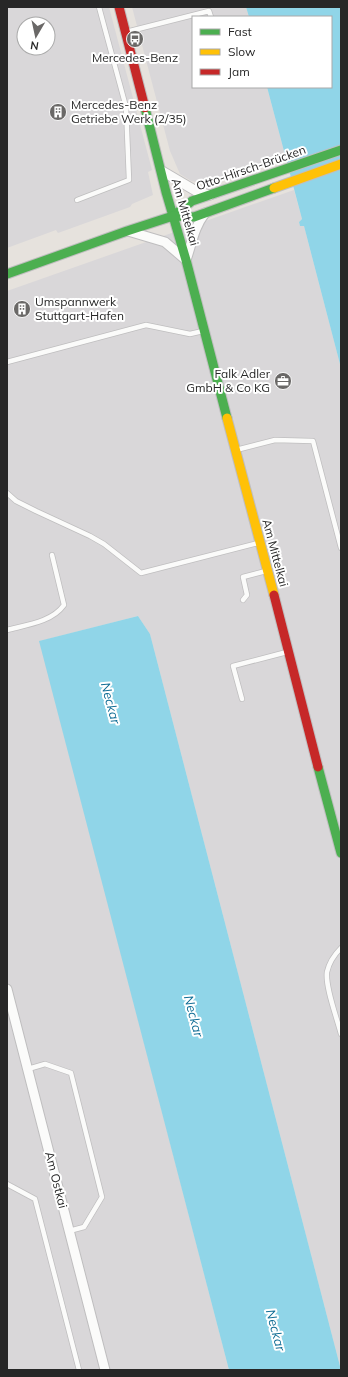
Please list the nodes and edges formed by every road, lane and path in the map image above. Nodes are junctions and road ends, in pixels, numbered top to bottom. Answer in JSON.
{"nodes":[{"id":1,"x":99,"y":7,"type":"edge"},
{"id":2,"x":119,"y":7,"type":"edge"},
{"id":3,"x":211,"y":16,"type":"edge"},
{"id":4,"x":126,"y":32,"type":"junction"},
{"id":5,"x":341,"y":150,"type":"edge"},
{"id":6,"x":341,"y":164,"type":"edge"},
{"id":7,"x":162,"y":171,"type":"junction"},
{"id":8,"x":210,"y":195,"type":"junction"},
{"id":9,"x":77,"y":200,"type":"dead end"},
{"id":10,"x":204,"y":213,"type":"junction"},
{"id":11,"x":173,"y":216,"type":"junction"},
{"id":12,"x":127,"y":231,"type":"junction"},
{"id":13,"x":186,"y":260,"type":"junction"},
{"id":14,"x":7,"y":274,"type":"edge"},
{"id":15,"x":205,"y":330,"type":"junction"},
{"id":16,"x":7,"y":362,"type":"edge"},
{"id":17,"x":236,"y":450,"type":"junction"},
{"id":18,"x":7,"y":493,"type":"edge"},
{"id":19,"x":260,"y":542,"type":"junction"},
{"id":20,"x":341,"y":548,"type":"edge"},
{"id":21,"x":52,"y":556,"type":"dead end"},
{"id":22,"x":268,"y":571,"type":"junction"},
{"id":23,"x":243,"y":600,"type":"dead end"},
{"id":24,"x":7,"y":630,"type":"edge"},
{"id":25,"x":288,"y":652,"type":"junction"},
{"id":26,"x":242,"y":699,"type":"dead end"},
{"id":27,"x":341,"y":853,"type":"edge"},
{"id":28,"x":341,"y":948,"type":"edge"},
{"id":29,"x":7,"y":990,"type":"edge"},
{"id":30,"x":8,"y":1001,"type":"edge"},
{"id":31,"x":341,"y":1034,"type":"edge"},
{"id":32,"x":28,"y":1068,"type":"junction"},
{"id":33,"x":7,"y":1184,"type":"edge"},
{"id":34,"x":69,"y":1231,"type":"junction"},
{"id":35,"x":79,"y":1370,"type":"edge"},
{"id":36,"x":105,"y":1370,"type":"edge"}],
"edges":[{"from":1,"to":9,"type":"lane"},
{"from":2,"to":4,"type":"street","name":"Am Mittelkai"},
{"from":3,"to":4,"type":"lane"},
{"from":4,"to":7,"type":"street","name":"Am Mittelkai"},
{"from":5,"to":8,"type":"street","name":"Otto-Hirsch-Brücken"},
{"from":6,"to":10,"type":"street","name":"Otto-Hirsch-Brücken"},
{"from":7,"to":8,"type":"street","name":"Am Mittelkai"},
{"from":7,"to":11,"type":"street","name":"Am Mittelkai"},
{"from":8,"to":11,"type":"street","name":"Otto-Hirsch-Brücken"},
{"from":10,"to":11,"type":"street","name":"Otto-Hirsch-Brücken"},
{"from":10,"to":13,"type":"street","name":"Am Mittelkai"},
{"from":11,"to":12,"type":"street","name":"Otto-Hirsch-Brücken"},
{"from":11,"to":13,"type":"street","name":"Am Mittelkai"},
{"from":12,"to":13,"type":"street","name":"Am Mittelkai"},
{"from":12,"to":14,"type":"street","name":"Otto-Hirsch-Brücken"},
{"from":13,"to":15,"type":"street","name":"Am Mittelkai"},
{"from":15,"to":16,"type":"lane"},
{"from":15,"to":17,"type":"street","name":"Am Mittelkai"},
{"from":17,"to":19,"type":"street","name":"Am Mittelkai"},
{"from":17,"to":20,"type":"lane"},
{"from":18,"to":19,"type":"lane"},
{"from":19,"to":22,"type":"street","name":"Am Mittelkai"},
{"from":21,"to":24,"type":"lane"},
{"from":22,"to":23,"type":"lane"},
{"from":22,"to":25,"type":"street","name":"Am Mittelkai"},
{"from":25,"to":26,"type":"lane"},
{"from":25,"to":27,"type":"street","name":"Am Mittelkai"},
{"from":28,"to":31,"type":"lane"},
{"from":29,"to":30,"type":"street","name":"Am Ostkai"},
{"from":30,"to":32,"type":"street","name":"Am Ostkai"},
{"from":32,"to":34,"type":"street","name":"Am Ostkai"},
{"from":32,"to":34,"type":"lane"},
{"from":33,"to":35,"type":"lane"},
{"from":34,"to":36,"type":"street","name":"Am Ostkai"}]}
